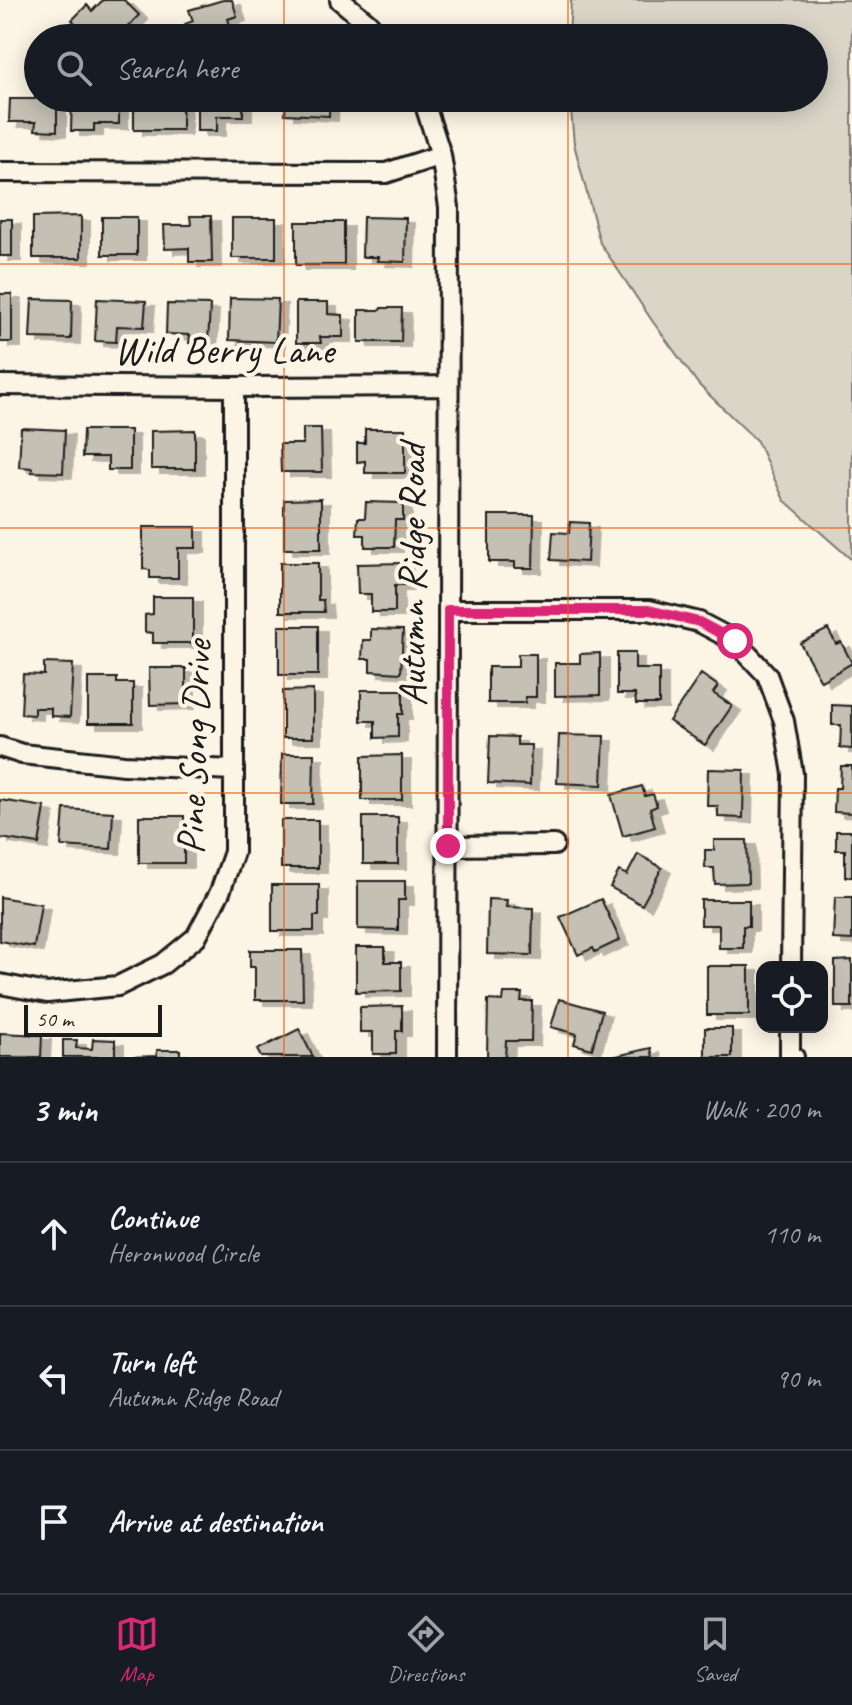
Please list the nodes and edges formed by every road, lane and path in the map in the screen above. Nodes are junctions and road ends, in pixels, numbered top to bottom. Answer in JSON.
{"nodes":[{"id":1,"x":340,"y":0,"type":"edge"},
{"id":2,"x":369,"y":24,"type":"edge"},
{"id":3,"x":427,"y":112,"type":"edge"},
{"id":4,"x":441,"y":155,"type":"junction"},
{"id":5,"x":0,"y":172,"type":"edge"},
{"id":6,"x":0,"y":385,"type":"edge"},
{"id":7,"x":448,"y":386,"type":"junction"},
{"id":8,"x":234,"y":387,"type":"junction"},
{"id":9,"x":448,"y":610,"type":"junction"},
{"id":10,"x":0,"y":747,"type":"edge"},
{"id":11,"x":233,"y":770,"type":"junction"},
{"id":12,"x":554,"y":845,"type":"dead end"},
{"id":13,"x":448,"y":846,"type":"junction"},
{"id":14,"x":791,"y":961,"type":"edge"},
{"id":15,"x":0,"y":984,"type":"edge"},
{"id":16,"x":790,"y":1033,"type":"edge"},
{"id":17,"x":447,"y":1057,"type":"edge"},
{"id":18,"x":792,"y":1057,"type":"edge"}],
"edges":[{"from":1,"to":2,"type":"street"},
{"from":3,"to":4,"type":"street","name":"Autumn Ridge Road"},
{"from":4,"to":5,"type":"street"},
{"from":4,"to":7,"type":"street","name":"Autumn Ridge Road"},
{"from":6,"to":8,"type":"street","name":"Wild Berry Lane"},
{"from":7,"to":8,"type":"street","name":"Wild Berry Lane"},
{"from":7,"to":9,"type":"street","name":"Autumn Ridge Road"},
{"from":8,"to":11,"type":"street","name":"Pine Song Drive"},
{"from":9,"to":13,"type":"street","name":"Autumn Ridge Road"},
{"from":9,"to":14,"type":"street"},
{"from":10,"to":11,"type":"street"},
{"from":11,"to":15,"type":"street","name":"Pine Song Drive"},
{"from":12,"to":13,"type":"street"},
{"from":13,"to":17,"type":"street","name":"Autumn Ridge Road"},
{"from":16,"to":18,"type":"street"}]}
